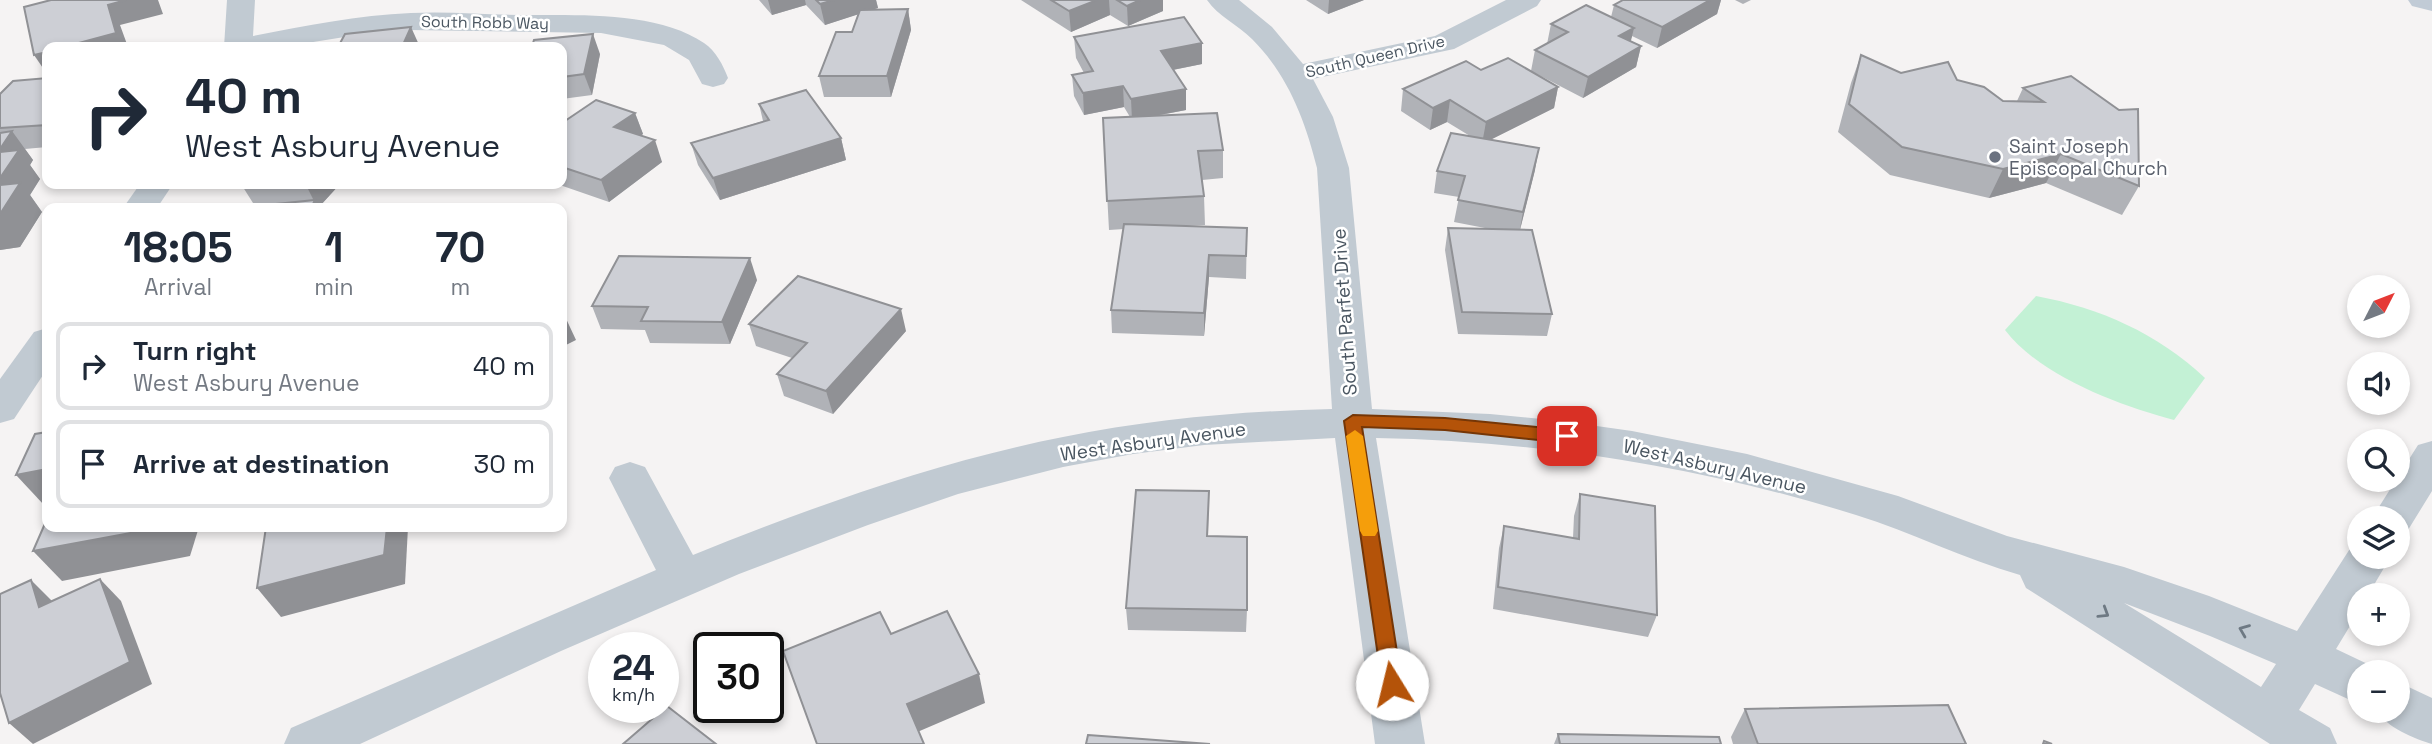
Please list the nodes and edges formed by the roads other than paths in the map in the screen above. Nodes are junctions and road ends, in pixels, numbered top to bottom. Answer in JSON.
{"nodes":[{"id":1,"x":241,"y":0,"type":"edge"},
{"id":2,"x":1221,"y":0,"type":"edge"},
{"id":3,"x":1527,"y":0,"type":"edge"},
{"id":4,"x":2423,"y":0,"type":"edge"},
{"id":5,"x":2432,"y":3,"type":"edge"},
{"id":6,"x":238,"y":42,"type":"edge"},
{"id":7,"x":265,"y":42,"type":"edge"},
{"id":8,"x":1297,"y":74,"type":"junction"},
{"id":9,"x":713,"y":78,"type":"dead end"},
{"id":10,"x":42,"y":348,"type":"edge"},
{"id":11,"x":0,"y":409,"type":"edge"},
{"id":12,"x":1353,"y":421,"type":"junction"},
{"id":13,"x":2432,"y":456,"type":"edge"},
{"id":14,"x":630,"y":478,"type":"dead end"},
{"id":15,"x":2401,"y":506,"type":"edge"},
{"id":16,"x":2003,"y":553,"type":"junction"},
{"id":17,"x":2361,"y":569,"type":"edge"},
{"id":18,"x":682,"y":577,"type":"junction"},
{"id":19,"x":2307,"y":656,"type":"junction"},
{"id":20,"x":2347,"y":677,"type":"edge"},
{"id":21,"x":2410,"y":710,"type":"edge"},
{"id":22,"x":2269,"y":718,"type":"junction"},
{"id":23,"x":2432,"y":723,"type":"edge"},
{"id":24,"x":309,"y":744,"type":"edge"},
{"id":25,"x":1401,"y":744,"type":"edge"},
{"id":26,"x":2312,"y":744,"type":"edge"}],
"edges":[{"from":1,"to":6,"type":"street"},
{"from":2,"to":8,"type":"street","name":"South Parfet Drive"},
{"from":3,"to":8,"type":"street","name":"South Queen Drive"},
{"from":4,"to":5,"type":"main road"},
{"from":7,"to":9,"type":"street","name":"South Robb Way"},
{"from":8,"to":12,"type":"street","name":"South Parfet Drive"},
{"from":10,"to":11,"type":"street"},
{"from":12,"to":16,"type":"street","name":"West Asbury Avenue"},
{"from":12,"to":18,"type":"street","name":"West Asbury Avenue"},
{"from":12,"to":25,"type":"street","name":"South Parfet Drive"},
{"from":13,"to":15,"type":"street"},
{"from":14,"to":18,"type":"street"},
{"from":19,"to":16,"type":"street","name":"West Asbury Avenue","one_way":true},
{"from":16,"to":22,"type":"street","one_way":true},
{"from":17,"to":19,"type":"street"},
{"from":18,"to":24,"type":"street","name":"West Asbury Avenue"},
{"from":19,"to":20,"type":"street","name":"West Asbury Avenue"},
{"from":19,"to":22,"type":"street"},
{"from":21,"to":23,"type":"street"},
{"from":22,"to":26,"type":"street"}]}
